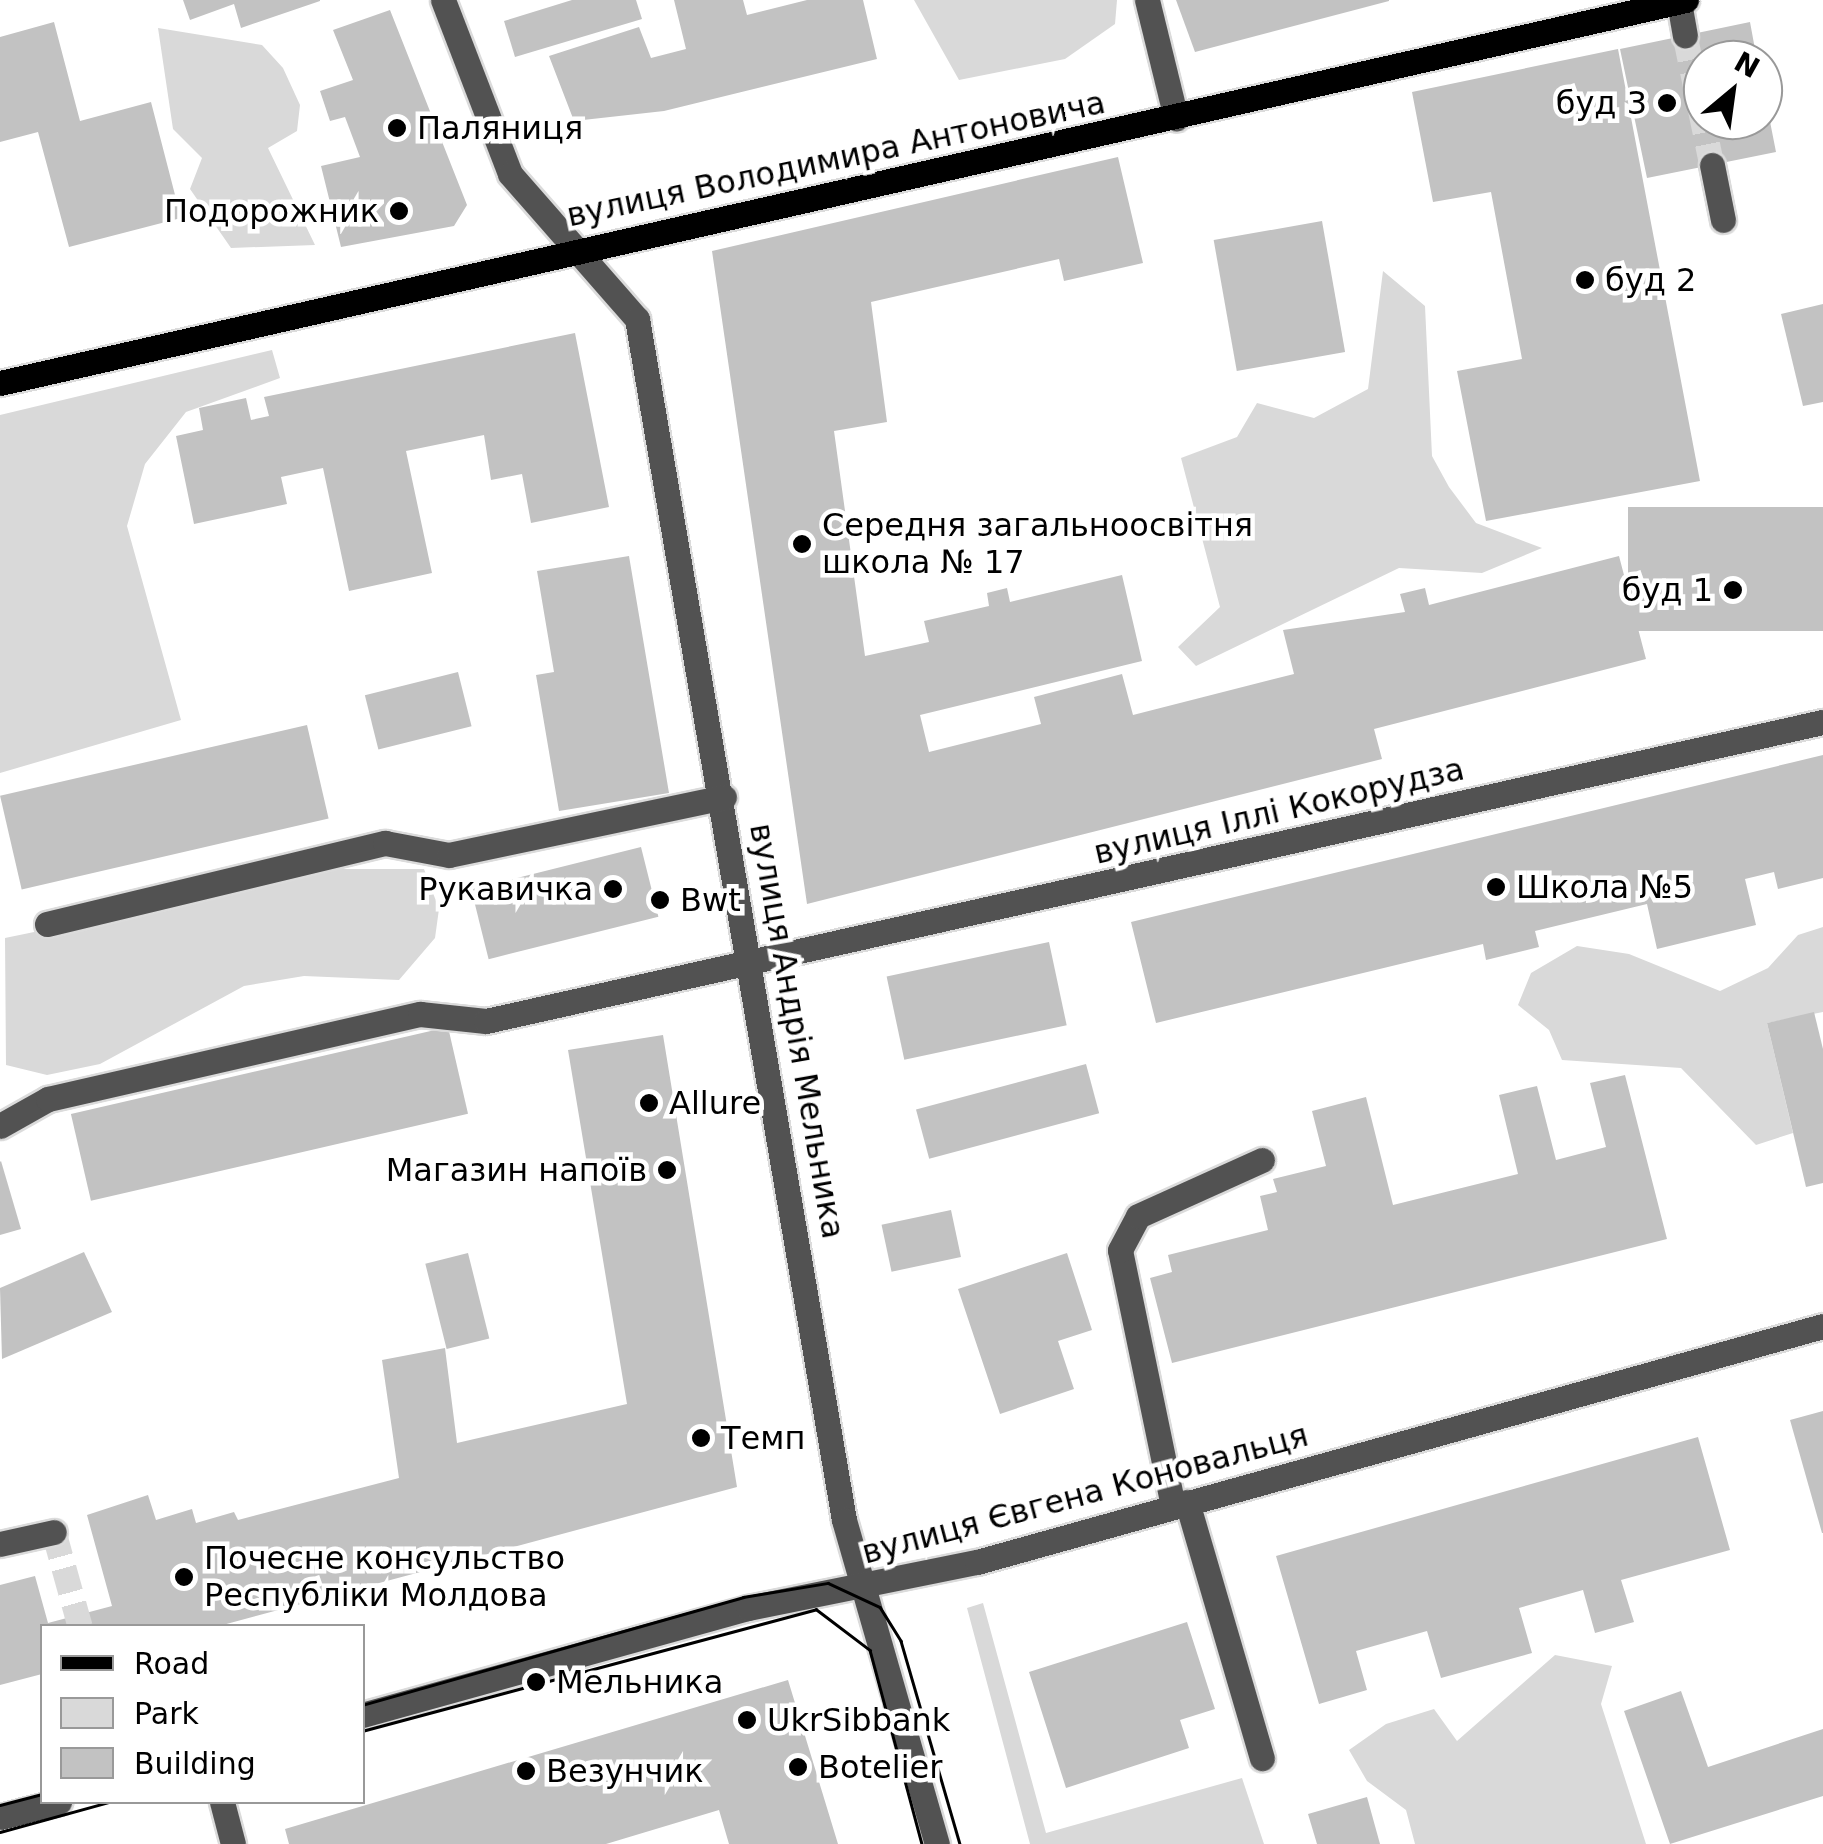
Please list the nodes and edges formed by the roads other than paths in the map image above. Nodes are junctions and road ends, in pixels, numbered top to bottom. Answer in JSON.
{"nodes":[{"id":1,"x":442,"y":0,"type":"edge"},
{"id":2,"x":1147,"y":0,"type":"edge"},
{"id":3,"x":1682,"y":1,"type":"edge"},
{"id":4,"x":1686,"y":35,"type":"tunnel mouth"},
{"id":5,"x":1176,"y":118,"type":"junction"},
{"id":6,"x":1712,"y":165,"type":"tunnel mouth"},
{"id":7,"x":1723,"y":220,"type":"dead end"},
{"id":8,"x":570,"y":250,"type":"junction"},
{"id":9,"x":0,"y":383,"type":"edge"},
{"id":10,"x":1823,"y":722,"type":"edge"},
{"id":11,"x":724,"y":797,"type":"junction"},
{"id":12,"x":47,"y":924,"type":"dead end"},
{"id":13,"x":749,"y":964,"type":"junction"},
{"id":14,"x":0,"y":1126,"type":"edge"},
{"id":15,"x":1262,"y":1160,"type":"dead end"},
{"id":16,"x":1823,"y":1326,"type":"edge"},
{"id":17,"x":1180,"y":1504,"type":"junction"},
{"id":18,"x":54,"y":1532,"type":"dead end"},
{"id":19,"x":0,"y":1544,"type":"edge"},
{"id":20,"x":862,"y":1588,"type":"junction"},
{"id":21,"x":365,"y":1714,"type":"edge"},
{"id":22,"x":1262,"y":1758,"type":"dead end"},
{"id":23,"x":52,"y":1804,"type":"edge"},
{"id":24,"x":223,"y":1804,"type":"edge"},
{"id":25,"x":0,"y":1818,"type":"edge"},
{"id":26,"x":234,"y":1844,"type":"edge"},
{"id":27,"x":937,"y":1844,"type":"edge"}],
"edges":[{"from":1,"to":8,"type":"street","name":"вулиця Андрія Мельника"},
{"from":2,"to":5,"type":"street"},
{"from":3,"to":4,"type":"street"},
{"from":3,"to":5,"type":"main road","name":"вулиця Володимира Антоновича"},
{"from":5,"to":8,"type":"main road","name":"вулиця Володимира Антоновича"},
{"from":6,"to":7,"type":"street"},
{"from":8,"to":9,"type":"main road","name":"вулиця Володимира Антоновича"},
{"from":8,"to":11,"type":"street","name":"вулиця Андрія Мельника"},
{"from":10,"to":13,"type":"street","name":"вулиця Іллі Кокорудза"},
{"from":11,"to":12,"type":"street"},
{"from":11,"to":13,"type":"street","name":"вулиця Андрія Мельника"},
{"from":13,"to":14,"type":"street","name":"вулиця Іллі Кокорудза"},
{"from":13,"to":20,"type":"street","name":"вулиця Андрія Мельника"},
{"from":15,"to":17,"type":"street"},
{"from":16,"to":17,"type":"street","name":"вулиця Євгена Коновальця"},
{"from":17,"to":20,"type":"street","name":"вулиця Євгена Коновальця"},
{"from":17,"to":22,"type":"street"},
{"from":18,"to":19,"type":"street"},
{"from":20,"to":21,"type":"street","name":"вулиця Євгена Коновальця"},
{"from":20,"to":27,"type":"street","name":"вулиця Андрія Мельника"},
{"from":23,"to":25,"type":"street"},
{"from":24,"to":26,"type":"street"}]}
